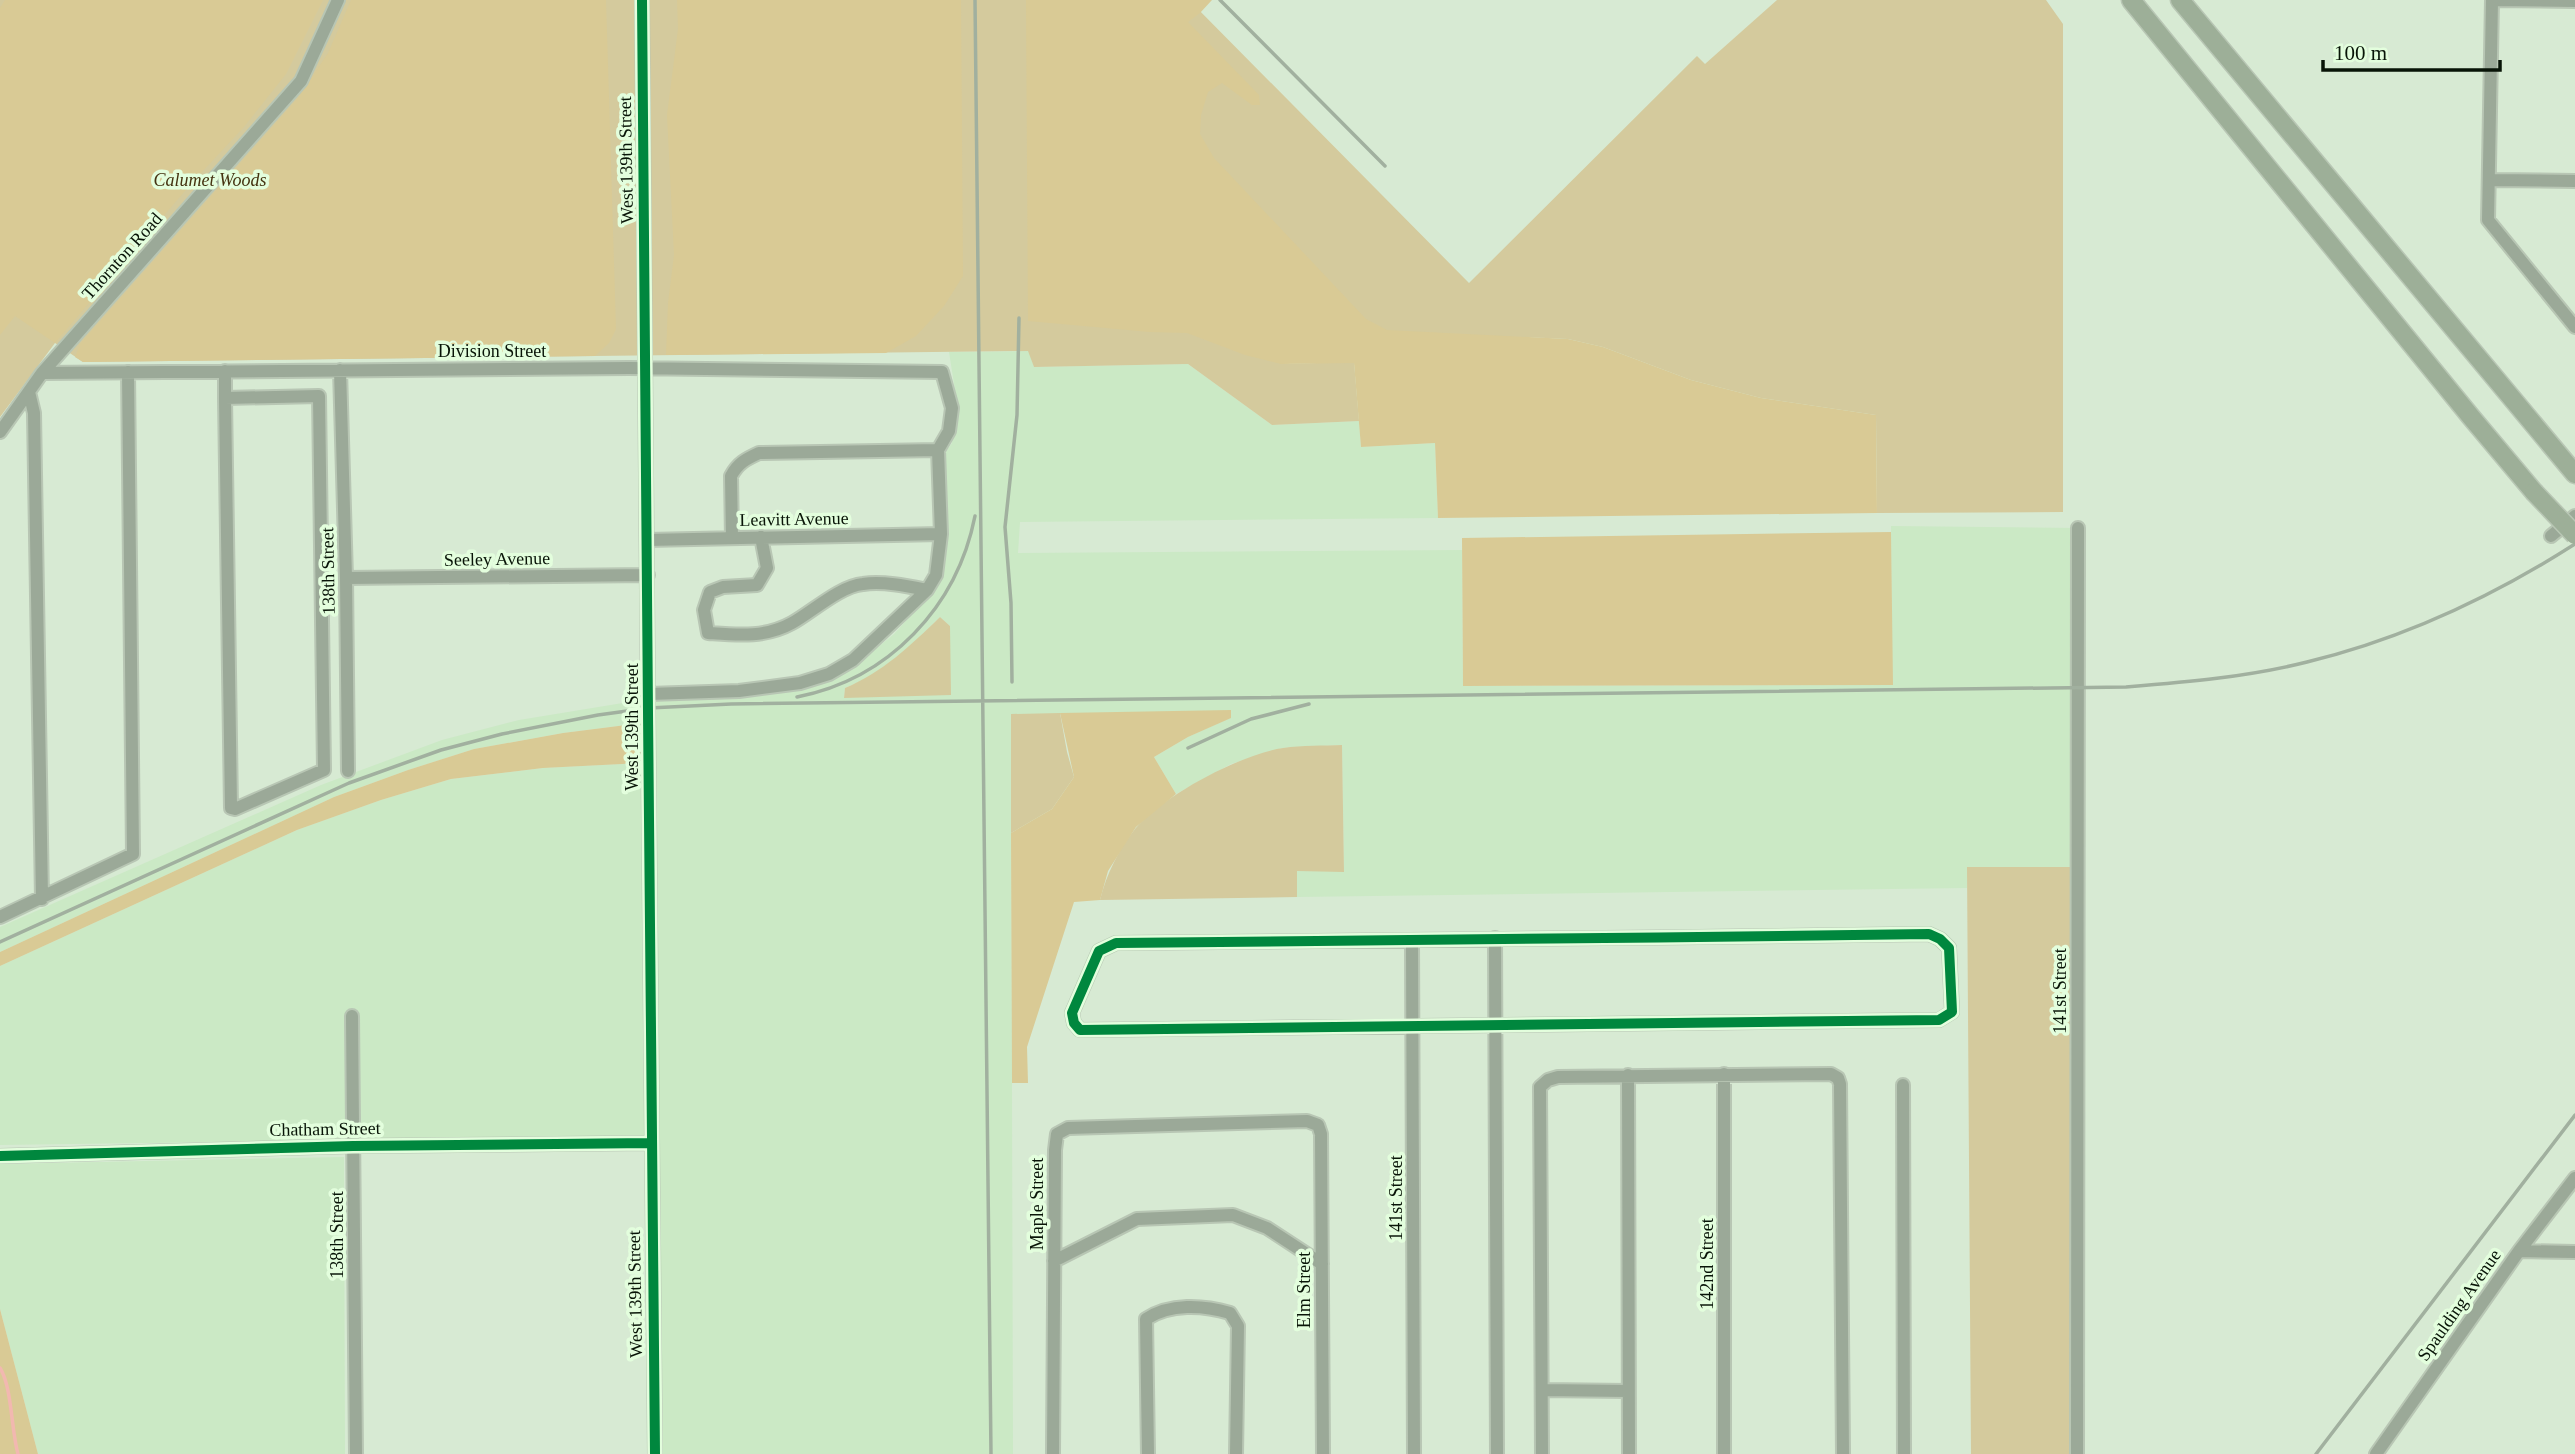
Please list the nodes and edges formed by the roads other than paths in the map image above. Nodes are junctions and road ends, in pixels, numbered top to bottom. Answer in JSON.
{"nodes":[{"id":1,"x":338,"y":0,"type":"edge"},
{"id":2,"x":642,"y":0,"type":"edge"},
{"id":3,"x":2131,"y":0,"type":"edge"},
{"id":4,"x":2180,"y":0,"type":"edge"},
{"id":5,"x":2491,"y":0,"type":"edge"},
{"id":6,"x":2575,"y":1,"type":"edge"},
{"id":7,"x":2489,"y":180,"type":"junction"},
{"id":8,"x":2575,"y":181,"type":"edge"},
{"id":9,"x":2575,"y":327,"type":"edge"},
{"id":10,"x":646,"y":368,"type":"junction"},
{"id":11,"x":340,"y":370,"type":"junction"},
{"id":12,"x":225,"y":371,"type":"junction"},
{"id":13,"x":128,"y":372,"type":"junction"},
{"id":14,"x":42,"y":373,"type":"junction"},
{"id":15,"x":29,"y":392,"type":"junction"},
{"id":16,"x":225,"y":398,"type":"junction"},
{"id":17,"x":0,"y":432,"type":"edge"},
{"id":18,"x":938,"y":450,"type":"junction"},
{"id":19,"x":2572,"y":471,"type":"edge"},
{"id":20,"x":2575,"y":516,"type":"edge"},
{"id":21,"x":2078,"y":528,"type":"dead end"},
{"id":22,"x":941,"y":534,"type":"junction"},
{"id":23,"x":2575,"y":535,"type":"edge"},
{"id":24,"x":761,"y":537,"type":"junction"},
{"id":25,"x":2551,"y":537,"type":"dead end"},
{"id":26,"x":732,"y":538,"type":"junction"},
{"id":27,"x":647,"y":540,"type":"junction"},
{"id":28,"x":648,"y":576,"type":"junction"},
{"id":29,"x":346,"y":578,"type":"junction"},
{"id":30,"x":927,"y":590,"type":"junction"},
{"id":31,"x":649,"y":694,"type":"junction"},
{"id":32,"x":348,"y":771,"type":"dead end"},
{"id":33,"x":41,"y":899,"type":"junction"},
{"id":34,"x":0,"y":916,"type":"edge"},
{"id":35,"x":1495,"y":938,"type":"junction"},
{"id":36,"x":1412,"y":942,"type":"junction"},
{"id":37,"x":352,"y":1016,"type":"dead end"},
{"id":38,"x":1413,"y":1025,"type":"junction"},
{"id":39,"x":1493,"y":1025,"type":"junction"},
{"id":40,"x":1724,"y":1074,"type":"junction"},
{"id":41,"x":1628,"y":1075,"type":"junction"},
{"id":42,"x":1903,"y":1085,"type":"dead end"},
{"id":43,"x":1318,"y":1125,"type":"joint"},
{"id":44,"x":651,"y":1143,"type":"junction"},
{"id":45,"x":354,"y":1146,"type":"junction"},
{"id":46,"x":0,"y":1156,"type":"edge"},
{"id":47,"x":2575,"y":1178,"type":"edge"},
{"id":48,"x":2519,"y":1251,"type":"junction"},
{"id":49,"x":2575,"y":1252,"type":"edge"},
{"id":50,"x":1054,"y":1261,"type":"junction"},
{"id":51,"x":1322,"y":1265,"type":"junction"},
{"id":52,"x":1542,"y":1390,"type":"junction"},
{"id":53,"x":1628,"y":1391,"type":"junction"},
{"id":54,"x":356,"y":1454,"type":"edge"},
{"id":55,"x":655,"y":1454,"type":"edge"},
{"id":56,"x":1053,"y":1454,"type":"edge"},
{"id":57,"x":1148,"y":1454,"type":"edge"},
{"id":58,"x":1236,"y":1454,"type":"edge"},
{"id":59,"x":1322,"y":1454,"type":"edge"},
{"id":60,"x":1414,"y":1454,"type":"edge"},
{"id":61,"x":1496,"y":1454,"type":"edge"},
{"id":62,"x":1542,"y":1454,"type":"edge"},
{"id":63,"x":1629,"y":1454,"type":"edge"},
{"id":64,"x":1724,"y":1454,"type":"edge"},
{"id":65,"x":1843,"y":1454,"type":"edge"},
{"id":66,"x":1904,"y":1454,"type":"edge"},
{"id":67,"x":2077,"y":1454,"type":"edge"},
{"id":68,"x":2376,"y":1454,"type":"edge"}],
"edges":[{"from":1,"to":14,"type":"street","name":"Thornton Road"},
{"from":2,"to":10,"type":"street","name":"West 139th Street"},
{"from":3,"to":23,"type":"highway","bridge":true},
{"from":4,"to":19,"type":"highway"},
{"from":5,"to":6,"type":"street"},
{"from":5,"to":7,"type":"street"},
{"from":7,"to":8,"type":"street"},
{"from":7,"to":9,"type":"street"},
{"from":10,"to":11,"type":"street","name":"Division Street"},
{"from":10,"to":18,"type":"street","name":"Division Street"},
{"from":10,"to":27,"type":"street","name":"West 139th Street"},
{"from":11,"to":12,"type":"street","name":"Division Street"},
{"from":11,"to":29,"type":"street","name":"138th Street"},
{"from":12,"to":13,"type":"street","name":"Division Street"},
{"from":12,"to":16,"type":"street"},
{"from":13,"to":14,"type":"street","name":"Division Street"},
{"from":13,"to":33,"type":"street"},
{"from":14,"to":15,"type":"street","name":"Thornton Road"},
{"from":15,"to":17,"type":"street","name":"Thornton Road"},
{"from":15,"to":33,"type":"street"},
{"from":16,"to":16,"type":"street"},
{"from":18,"to":22,"type":"street"},
{"from":18,"to":26,"type":"street"},
{"from":20,"to":25,"type":"street"},
{"from":21,"to":67,"type":"street","name":"141st Street"},
{"from":22,"to":24,"type":"street","name":"Leavitt Avenue"},
{"from":22,"to":30,"type":"street"},
{"from":24,"to":26,"type":"street","name":"Leavitt Avenue"},
{"from":24,"to":30,"type":"street"},
{"from":26,"to":27,"type":"street","name":"Leavitt Avenue"},
{"from":27,"to":28,"type":"street","name":"West 139th Street"},
{"from":28,"to":29,"type":"street","name":"Seeley Avenue"},
{"from":28,"to":31,"type":"street","name":"West 139th Street"},
{"from":29,"to":32,"type":"street","name":"138th Street"},
{"from":30,"to":31,"type":"street"},
{"from":31,"to":44,"type":"street","name":"West 139th Street"},
{"from":33,"to":34,"type":"street"},
{"from":35,"to":36,"type":"street"},
{"from":35,"to":39,"type":"street"},
{"from":35,"to":39,"type":"street"},
{"from":36,"to":38,"type":"street","name":"141st Street"},
{"from":36,"to":38,"type":"street"},
{"from":37,"to":45,"type":"street","name":"138th Street"},
{"from":38,"to":39,"type":"street"},
{"from":38,"to":60,"type":"street","name":"141st Street"},
{"from":39,"to":61,"type":"street"},
{"from":40,"to":41,"type":"street"},
{"from":40,"to":64,"type":"street","name":"142nd Street"},
{"from":40,"to":65,"type":"street"},
{"from":41,"to":52,"type":"street"},
{"from":41,"to":53,"type":"street"},
{"from":42,"to":66,"type":"street"},
{"from":43,"to":50,"type":"street","name":"Maple Street"},
{"from":43,"to":51,"type":"street","name":"Elm Street"},
{"from":44,"to":45,"type":"street","name":"Chatham Street"},
{"from":44,"to":55,"type":"street","name":"West 139th Street"},
{"from":45,"to":46,"type":"street","name":"Chatham Street"},
{"from":45,"to":54,"type":"street","name":"138th Street"},
{"from":47,"to":48,"type":"street","name":"Spaulding Avenue"},
{"from":48,"to":49,"type":"street"},
{"from":48,"to":68,"type":"street","name":"Spaulding Avenue"},
{"from":50,"to":51,"type":"street"},
{"from":50,"to":56,"type":"street","name":"Maple Street"},
{"from":51,"to":59,"type":"street","name":"Elm Street"},
{"from":52,"to":53,"type":"street"},
{"from":52,"to":62,"type":"street"},
{"from":53,"to":63,"type":"street"},
{"from":57,"to":58,"type":"street"}]}
